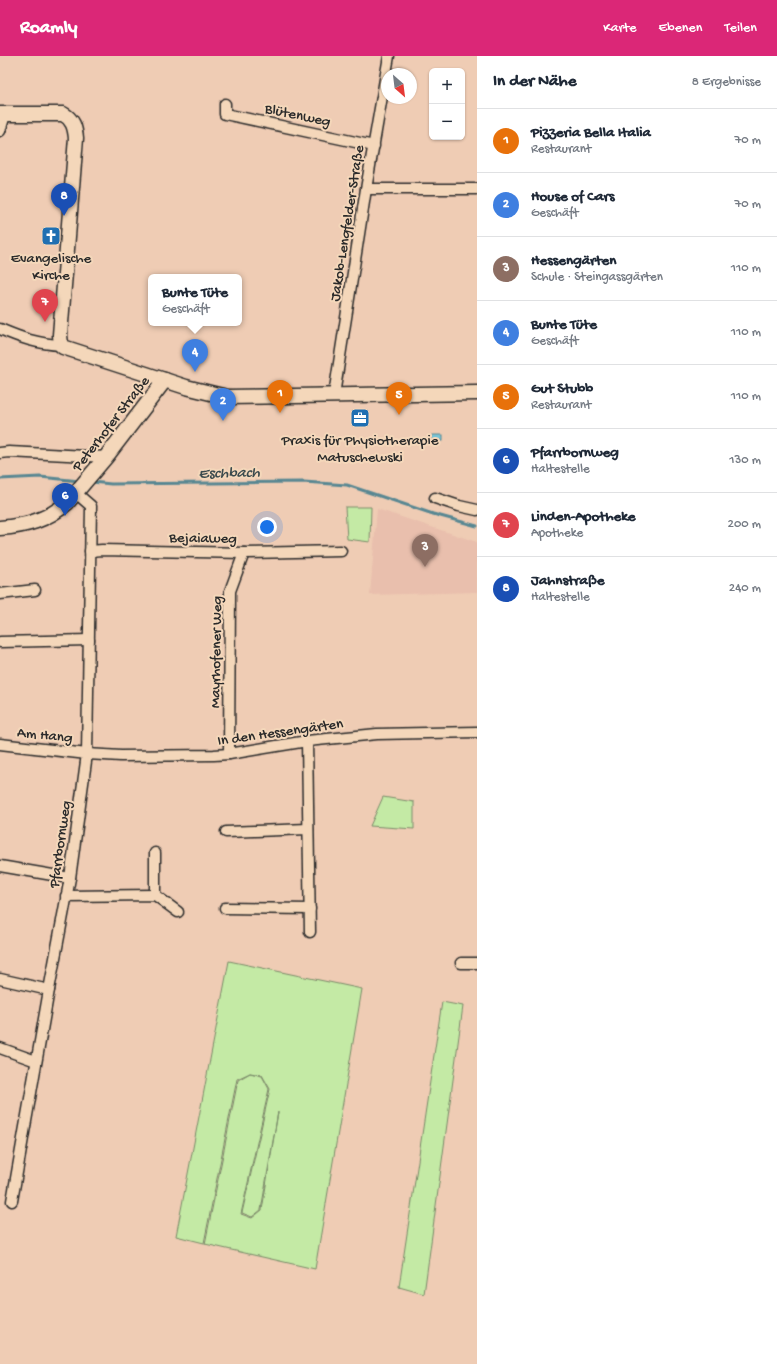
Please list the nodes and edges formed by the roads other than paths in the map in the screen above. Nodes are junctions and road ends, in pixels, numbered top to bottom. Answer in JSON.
{"nodes":[{"id":1,"x":389,"y":56,"type":"edge"},
{"id":2,"x":225,"y":104,"type":"dead end"},
{"id":3,"x":3,"y":115,"type":"edge"},
{"id":4,"x":0,"y":131,"type":"edge"},
{"id":5,"x":374,"y":146,"type":"junction"},
{"id":6,"x":366,"y":189,"type":"junction"},
{"id":7,"x":477,"y":189,"type":"edge"},
{"id":8,"x":0,"y":329,"type":"edge"},
{"id":9,"x":61,"y":345,"type":"junction"},
{"id":10,"x":165,"y":380,"type":"junction"},
{"id":11,"x":477,"y":393,"type":"edge"},
{"id":12,"x":334,"y":396,"type":"junction"},
{"id":13,"x":0,"y":453,"type":"edge"},
{"id":14,"x":103,"y":461,"type":"junction"},
{"id":15,"x":80,"y":489,"type":"junction"},
{"id":16,"x":435,"y":498,"type":"dead end"},
{"id":17,"x":477,"y":510,"type":"edge"},
{"id":18,"x":0,"y":528,"type":"edge"},
{"id":19,"x":90,"y":551,"type":"junction"},
{"id":20,"x":341,"y":552,"type":"dead end"},
{"id":21,"x":244,"y":553,"type":"junction"},
{"id":22,"x":35,"y":590,"type":"dead end"},
{"id":23,"x":0,"y":594,"type":"edge"},
{"id":24,"x":89,"y":640,"type":"junction"},
{"id":25,"x":0,"y":642,"type":"edge"},
{"id":26,"x":477,"y":732,"type":"edge"},
{"id":27,"x":307,"y":741,"type":"junction"},
{"id":28,"x":0,"y":744,"type":"edge"},
{"id":29,"x":87,"y":754,"type":"junction"},
{"id":30,"x":229,"y":754,"type":"junction"},
{"id":31,"x":308,"y":829,"type":"junction"},
{"id":32,"x":226,"y":832,"type":"dead end"},
{"id":33,"x":155,"y":853,"type":"dead end"},
{"id":34,"x":0,"y":866,"type":"edge"},
{"id":35,"x":70,"y":878,"type":"junction"},
{"id":36,"x":155,"y":895,"type":"junction"},
{"id":37,"x":66,"y":896,"type":"junction"},
{"id":38,"x":225,"y":908,"type":"dead end"},
{"id":39,"x":310,"y":909,"type":"junction"},
{"id":40,"x":178,"y":912,"type":"dead end"},
{"id":41,"x":310,"y":932,"type":"dead end"},
{"id":42,"x":461,"y":962,"type":"dead end"},
{"id":43,"x":477,"y":963,"type":"edge"},
{"id":44,"x":0,"y":978,"type":"edge"},
{"id":45,"x":49,"y":990,"type":"junction"},
{"id":46,"x":0,"y":1048,"type":"edge"},
{"id":47,"x":36,"y":1061,"type":"junction"},
{"id":48,"x":12,"y":1201,"type":"dead end"}],
"edges":[{"from":1,"to":5,"type":"street","name":"Jakob-Lengfelder-Straße"},
{"from":2,"to":5,"type":"street","name":"Blütenweg"},
{"from":3,"to":4,"type":"street"},
{"from":3,"to":9,"type":"street"},
{"from":5,"to":6,"type":"street","name":"Jakob-Lengfelder-Straße"},
{"from":6,"to":7,"type":"street"},
{"from":6,"to":12,"type":"street","name":"Jakob-Lengfelder-Straße"},
{"from":8,"to":9,"type":"street"},
{"from":9,"to":10,"type":"street"},
{"from":10,"to":12,"type":"street"},
{"from":10,"to":14,"type":"street","name":"Peterhofer Straße"},
{"from":11,"to":12,"type":"street"},
{"from":13,"to":14,"type":"street"},
{"from":14,"to":15,"type":"street","name":"Peterhofer Straße"},
{"from":15,"to":18,"type":"street","name":"Peterhofer Straße"},
{"from":15,"to":19,"type":"street","name":"Pfarrbornweg"},
{"from":16,"to":17,"type":"street"},
{"from":19,"to":21,"type":"street","name":"Bejaiaweg"},
{"from":19,"to":24,"type":"street","name":"Pfarrbornweg"},
{"from":20,"to":21,"type":"street","name":"Bejaiaweg"},
{"from":21,"to":30,"type":"street","name":"Mayrhofener Weg"},
{"from":22,"to":23,"type":"street"},
{"from":24,"to":25,"type":"street"},
{"from":24,"to":29,"type":"street","name":"Pfarrbornweg"},
{"from":26,"to":27,"type":"street","name":"In den Hessengärten"},
{"from":27,"to":30,"type":"street","name":"In den Hessengärten"},
{"from":27,"to":31,"type":"street"},
{"from":28,"to":29,"type":"street","name":"Am Hang"},
{"from":29,"to":30,"type":"street","name":"In den Hessengärten"},
{"from":29,"to":35,"type":"street","name":"Pfarrbornweg"},
{"from":31,"to":32,"type":"street"},
{"from":31,"to":39,"type":"street"},
{"from":33,"to":36,"type":"street"},
{"from":34,"to":35,"type":"street"},
{"from":35,"to":37,"type":"street","name":"Pfarrbornweg"},
{"from":36,"to":37,"type":"street"},
{"from":36,"to":40,"type":"street"},
{"from":37,"to":45,"type":"street","name":"Pfarrbornweg"},
{"from":38,"to":39,"type":"street"},
{"from":39,"to":41,"type":"street"},
{"from":42,"to":43,"type":"street"},
{"from":44,"to":45,"type":"street"},
{"from":45,"to":47,"type":"street","name":"Pfarrbornweg"},
{"from":46,"to":47,"type":"street"},
{"from":47,"to":48,"type":"street","name":"Pfarrbornweg"}]}
